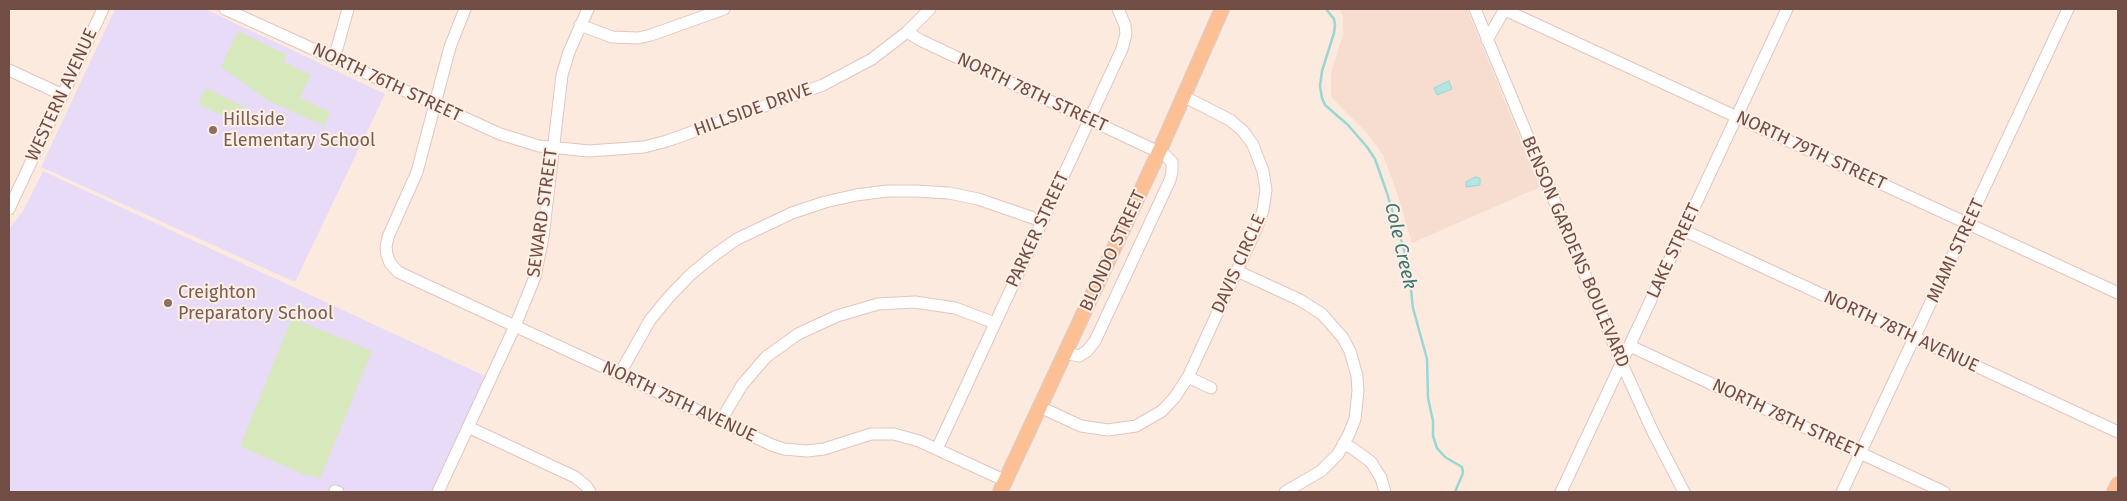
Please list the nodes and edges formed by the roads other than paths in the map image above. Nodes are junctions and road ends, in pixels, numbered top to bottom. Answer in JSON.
{"nodes":[{"id":1,"x":103,"y":9,"type":"edge"},
{"id":2,"x":225,"y":9,"type":"edge"},
{"id":3,"x":348,"y":9,"type":"edge"},
{"id":4,"x":465,"y":9,"type":"edge"},
{"id":5,"x":588,"y":9,"type":"edge"},
{"id":6,"x":724,"y":9,"type":"edge"},
{"id":7,"x":930,"y":9,"type":"edge"},
{"id":8,"x":1118,"y":9,"type":"edge"},
{"id":9,"x":1222,"y":9,"type":"edge"},
{"id":10,"x":1475,"y":9,"type":"edge"},
{"id":11,"x":1505,"y":9,"type":"edge"},
{"id":12,"x":1787,"y":9,"type":"edge"},
{"id":13,"x":2068,"y":9,"type":"edge"},
{"id":14,"x":580,"y":25,"type":"junction"},
{"id":15,"x":907,"y":32,"type":"junction"},
{"id":16,"x":1487,"y":40,"type":"junction"},
{"id":17,"x":334,"y":59,"type":"junction"},
{"id":18,"x":9,"y":70,"type":"edge"},
{"id":19,"x":63,"y":95,"type":"junction"},
{"id":20,"x":1183,"y":96,"type":"junction"},
{"id":21,"x":435,"y":105,"type":"junction"},
{"id":22,"x":1737,"y":116,"type":"junction"},
{"id":23,"x":1090,"y":120,"type":"junction"},
{"id":24,"x":553,"y":148,"type":"junction"},
{"id":25,"x":1159,"y":152,"type":"junction"},
{"id":26,"x":9,"y":209,"type":"edge"},
{"id":27,"x":1042,"y":221,"type":"junction"},
{"id":28,"x":1968,"y":224,"type":"junction"},
{"id":29,"x":1683,"y":230,"type":"junction"},
{"id":30,"x":1237,"y":270,"type":"junction"},
{"id":31,"x":2118,"y":294,"type":"edge"},
{"id":32,"x":995,"y":322,"type":"junction"},
{"id":33,"x":515,"y":326,"type":"junction"},
{"id":34,"x":1915,"y":339,"type":"junction"},
{"id":35,"x":1630,"y":346,"type":"junction"},
{"id":36,"x":1065,"y":354,"type":"junction"},
{"id":37,"x":1622,"y":364,"type":"junction"},
{"id":38,"x":619,"y":375,"type":"junction"},
{"id":39,"x":1188,"y":377,"type":"junction"},
{"id":40,"x":1212,"y":388,"type":"dead end"},
{"id":41,"x":1040,"y":407,"type":"junction"},
{"id":42,"x":720,"y":422,"type":"junction"},
{"id":43,"x":468,"y":427,"type":"junction"},
{"id":44,"x":2118,"y":432,"type":"edge"},
{"id":45,"x":1343,"y":444,"type":"junction"},
{"id":46,"x":937,"y":449,"type":"junction"},
{"id":47,"x":1861,"y":454,"type":"junction"},
{"id":48,"x":2118,"y":484,"type":"edge"},
{"id":49,"x":1003,"y":486,"type":"edge"},
{"id":50,"x":438,"y":492,"type":"edge"},
{"id":51,"x":590,"y":492,"type":"edge"},
{"id":52,"x":1284,"y":492,"type":"edge"},
{"id":53,"x":1385,"y":492,"type":"edge"},
{"id":54,"x":1561,"y":492,"type":"edge"},
{"id":55,"x":1684,"y":492,"type":"edge"},
{"id":56,"x":1842,"y":492,"type":"edge"},
{"id":57,"x":1944,"y":492,"type":"edge"},
{"id":58,"x":2114,"y":492,"type":"edge"}],
"edges":[{"from":1,"to":19,"type":"street","name":"WESTERN AVENUE"},
{"from":2,"to":17,"type":"street","name":"NORTH 76TH STREET"},
{"from":3,"to":17,"type":"street"},
{"from":4,"to":21,"type":"street"},
{"from":5,"to":14,"type":"street","name":"SEWARD STREET"},
{"from":6,"to":14,"type":"street"},
{"from":7,"to":15,"type":"street","name":"HILLSIDE DRIVE"},
{"from":8,"to":23,"type":"street","name":"PARKER STREET"},
{"from":9,"to":20,"type":"main road","name":"BLONDO STREET"},
{"from":10,"to":16,"type":"street","name":"BENSON GARDENS BOULEVARD"},
{"from":11,"to":16,"type":"street"},
{"from":11,"to":22,"type":"street","name":"NORTH 79TH STREET"},
{"from":12,"to":22,"type":"street","name":"LAKE STREET"},
{"from":13,"to":28,"type":"street","name":"MIAMI STREET"},
{"from":14,"to":24,"type":"street","name":"SEWARD STREET"},
{"from":15,"to":23,"type":"street","name":"NORTH 78TH STREET"},
{"from":15,"to":24,"type":"street","name":"HILLSIDE DRIVE"},
{"from":16,"to":37,"type":"street","name":"BENSON GARDENS BOULEVARD"},
{"from":17,"to":21,"type":"street","name":"NORTH 76TH STREET"},
{"from":18,"to":19,"type":"street"},
{"from":19,"to":26,"type":"street","name":"WESTERN AVENUE"},
{"from":20,"to":25,"type":"main road","name":"BLONDO STREET"},
{"from":20,"to":30,"type":"street","name":"DAVIS CIRCLE"},
{"from":21,"to":24,"type":"street","name":"NORTH 76TH STREET"},
{"from":21,"to":33,"type":"street","name":"NORTH 75TH AVENUE"},
{"from":22,"to":28,"type":"street","name":"NORTH 79TH STREET"},
{"from":22,"to":29,"type":"street","name":"LAKE STREET"},
{"from":23,"to":25,"type":"street","name":"NORTH 78TH STREET"},
{"from":23,"to":27,"type":"street","name":"PARKER STREET"},
{"from":24,"to":33,"type":"street","name":"SEWARD STREET"},
{"from":25,"to":36,"type":"main road","name":"BLONDO STREET"},
{"from":25,"to":36,"type":"street"},
{"from":27,"to":32,"type":"street","name":"PARKER STREET"},
{"from":27,"to":38,"type":"street"},
{"from":28,"to":31,"type":"street","name":"NORTH 79TH STREET"},
{"from":28,"to":34,"type":"street","name":"MIAMI STREET"},
{"from":29,"to":34,"type":"street","name":"NORTH 78TH AVENUE"},
{"from":29,"to":35,"type":"street","name":"LAKE STREET"},
{"from":30,"to":39,"type":"street","name":"DAVIS CIRCLE"},
{"from":30,"to":45,"type":"street"},
{"from":32,"to":42,"type":"street"},
{"from":32,"to":46,"type":"street","name":"PARKER STREET"},
{"from":33,"to":38,"type":"street","name":"NORTH 75TH AVENUE"},
{"from":33,"to":43,"type":"street","name":"SEWARD STREET"},
{"from":34,"to":44,"type":"street","name":"NORTH 78TH AVENUE"},
{"from":34,"to":47,"type":"street","name":"MIAMI STREET"},
{"from":35,"to":37,"type":"street","name":"LAKE STREET"},
{"from":35,"to":47,"type":"street","name":"NORTH 78TH STREET"},
{"from":36,"to":41,"type":"main road","name":"BLONDO STREET"},
{"from":37,"to":54,"type":"street","name":"LAKE STREET"},
{"from":37,"to":55,"type":"street","name":"BENSON GARDENS BOULEVARD"},
{"from":38,"to":42,"type":"street","name":"NORTH 75TH AVENUE"},
{"from":39,"to":40,"type":"street"},
{"from":39,"to":41,"type":"street","name":"DAVIS CIRCLE"},
{"from":41,"to":49,"type":"main road","name":"BLONDO STREET"},
{"from":42,"to":46,"type":"street","name":"NORTH 75TH AVENUE"},
{"from":43,"to":50,"type":"street","name":"SEWARD STREET"},
{"from":43,"to":51,"type":"street"},
{"from":45,"to":52,"type":"street"},
{"from":45,"to":53,"type":"street"},
{"from":46,"to":49,"type":"street","name":"NORTH 75TH AVENUE"},
{"from":47,"to":56,"type":"street","name":"MIAMI STREET"},
{"from":47,"to":57,"type":"street","name":"NORTH 78TH STREET"},
{"from":48,"to":58,"type":"main road"}]}
